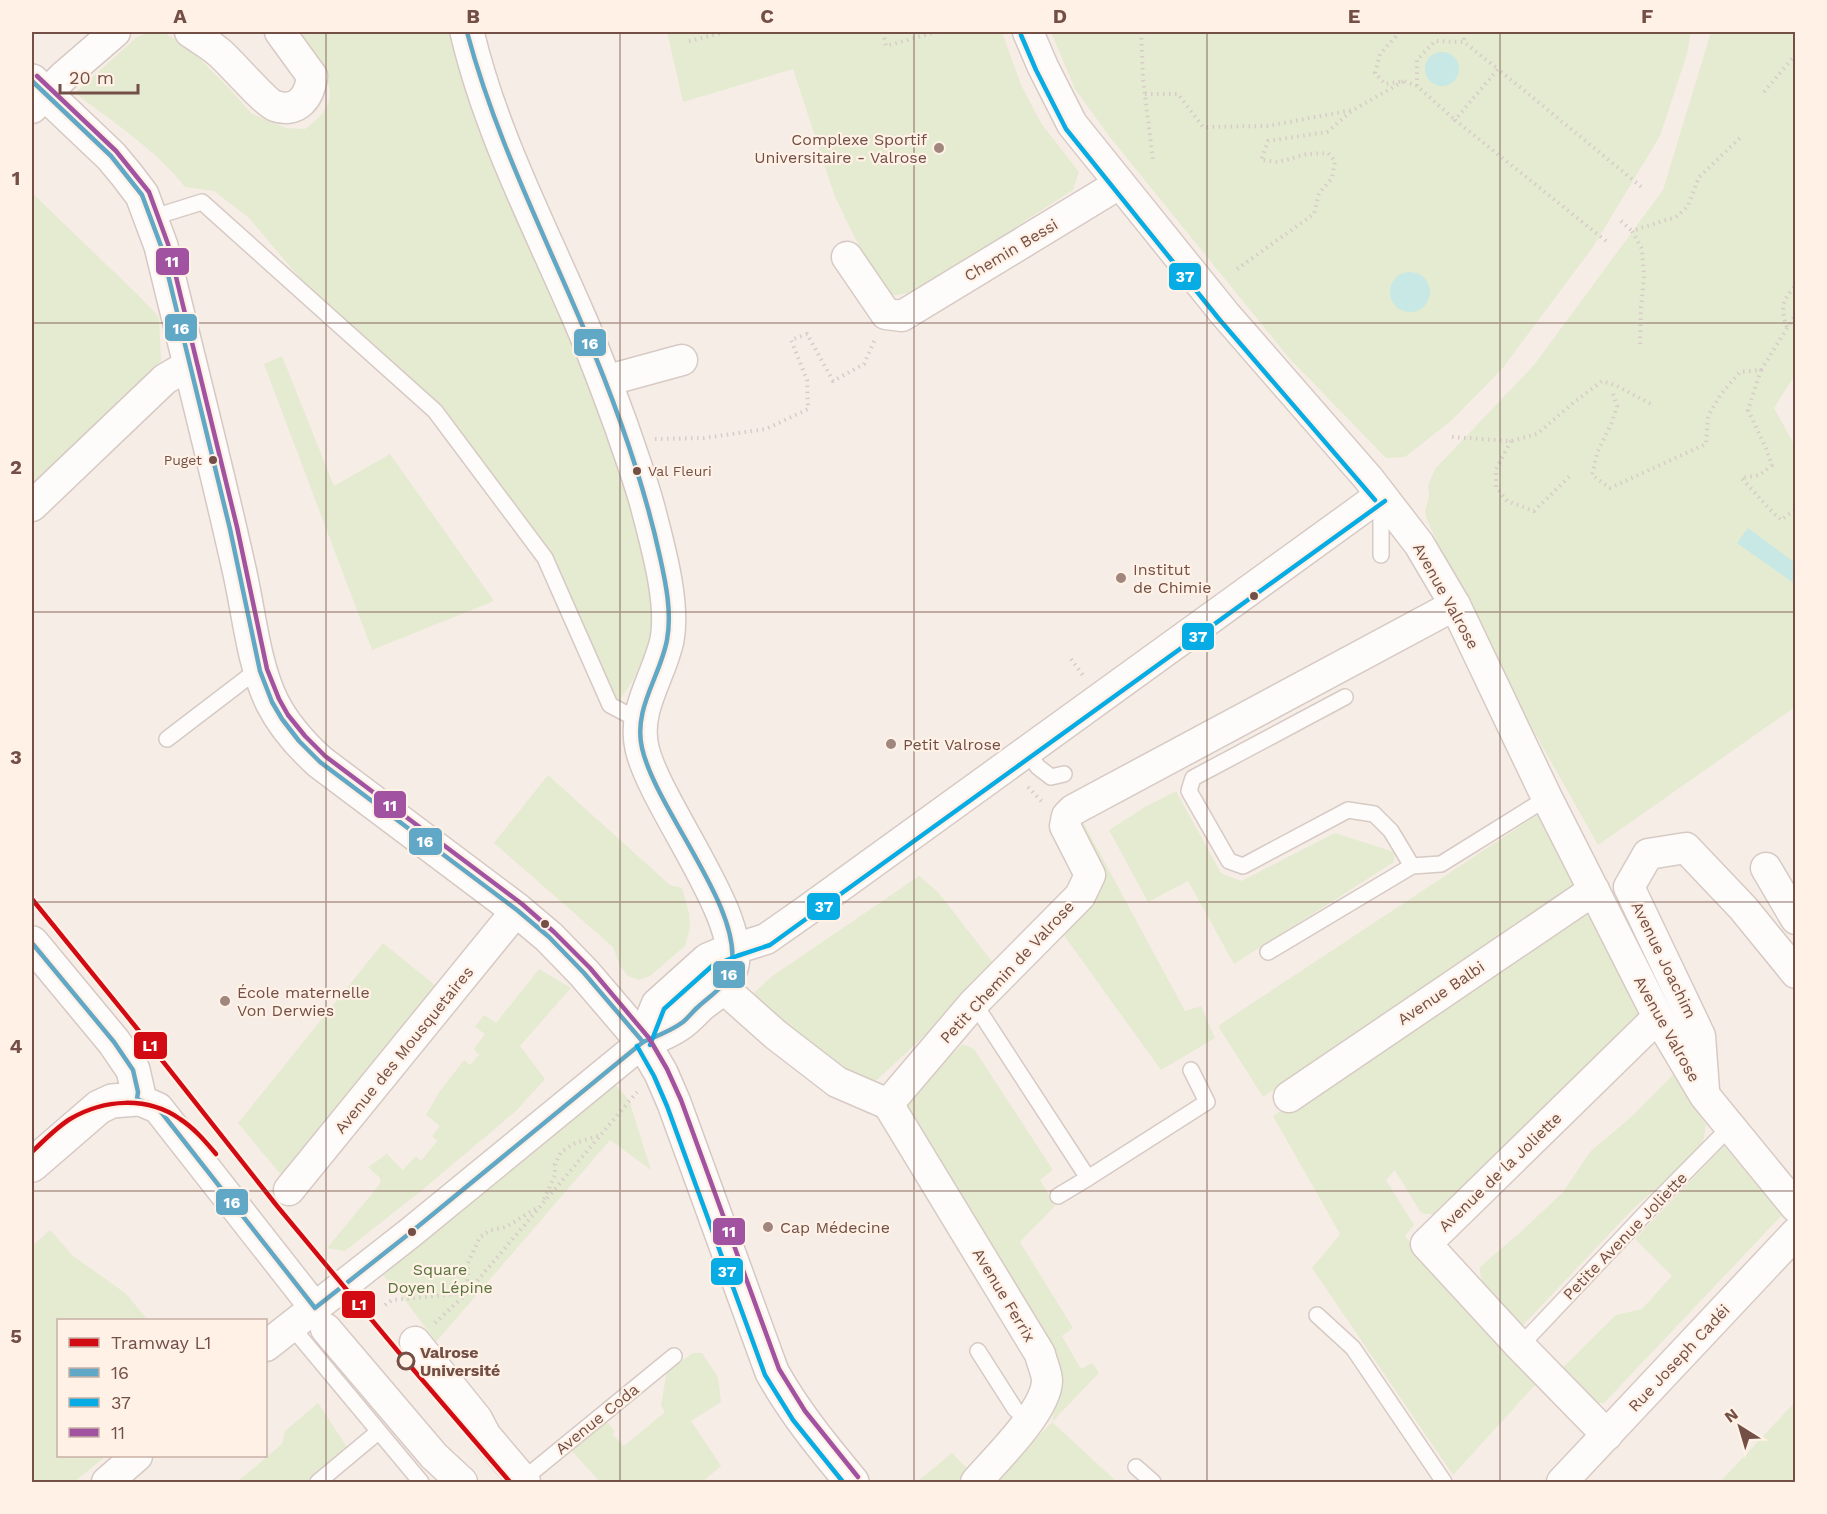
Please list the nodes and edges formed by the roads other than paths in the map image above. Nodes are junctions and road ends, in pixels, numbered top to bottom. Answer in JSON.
{"nodes":[{"id":1,"x":115,"y":32,"type":"edge"},
{"id":2,"x":190,"y":32,"type":"edge"},
{"id":3,"x":280,"y":32,"type":"edge"},
{"id":4,"x":467,"y":32,"type":"edge"},
{"id":5,"x":1028,"y":32,"type":"edge"},
{"id":6,"x":36,"y":94,"type":"edge"},
{"id":7,"x":1119,"y":184,"type":"junction"},
{"id":8,"x":151,"y":218,"type":"junction"},
{"id":9,"x":848,"y":257,"type":"dead end"},
{"id":10,"x":682,"y":360,"type":"dead end"},
{"id":11,"x":189,"y":365,"type":"junction"},
{"id":12,"x":604,"y":381,"type":"junction"},
{"id":13,"x":1381,"y":495,"type":"junction"},
{"id":14,"x":32,"y":506,"type":"edge"},
{"id":15,"x":1381,"y":555,"type":"dead end"},
{"id":16,"x":1455,"y":605,"type":"junction"},
{"id":17,"x":260,"y":667,"type":"junction"},
{"id":18,"x":1345,"y":697,"type":"dead end"},
{"id":19,"x":640,"y":721,"type":"junction"},
{"id":20,"x":167,"y":739,"type":"dead end"},
{"id":21,"x":1026,"y":751,"type":"junction"},
{"id":22,"x":1064,"y":774,"type":"dead end"},
{"id":23,"x":1548,"y":798,"type":"junction"},
{"id":24,"x":1412,"y":866,"type":"junction"},
{"id":25,"x":1766,"y":868,"type":"dead end"},
{"id":26,"x":1594,"y":890,"type":"junction"},
{"id":27,"x":517,"y":910,"type":"junction"},
{"id":28,"x":1796,"y":919,"type":"edge"},
{"id":29,"x":32,"y":943,"type":"edge"},
{"id":30,"x":734,"y":949,"type":"junction"},
{"id":31,"x":1268,"y":952,"type":"dead end"},
{"id":32,"x":1796,"y":973,"type":"edge"},
{"id":33,"x":722,"y":987,"type":"junction"},
{"id":34,"x":974,"y":1003,"type":"junction"},
{"id":35,"x":1658,"y":1017,"type":"junction"},
{"id":36,"x":643,"y":1042,"type":"junction"},
{"id":37,"x":1191,"y":1070,"type":"dead end"},
{"id":38,"x":1288,"y":1096,"type":"dead end"},
{"id":39,"x":1705,"y":1096,"type":"junction"},
{"id":40,"x":136,"y":1099,"type":"junction"},
{"id":41,"x":888,"y":1104,"type":"junction"},
{"id":42,"x":1730,"y":1127,"type":"junction"},
{"id":43,"x":32,"y":1165,"type":"edge"},
{"id":44,"x":1088,"y":1178,"type":"junction"},
{"id":45,"x":289,"y":1190,"type":"dead end"},
{"id":46,"x":1058,"y":1196,"type":"dead end"},
{"id":47,"x":1796,"y":1207,"type":"edge"},
{"id":48,"x":1796,"y":1233,"type":"edge"},
{"id":49,"x":1317,"y":1315,"type":"dead end"},
{"id":50,"x":321,"y":1318,"type":"junction"},
{"id":51,"x":291,"y":1326,"type":"junction"},
{"id":52,"x":415,"y":1342,"type":"road end"},
{"id":53,"x":267,"y":1345,"type":"edge"},
{"id":54,"x":1520,"y":1346,"type":"junction"},
{"id":55,"x":978,"y":1351,"type":"dead end"},
{"id":56,"x":674,"y":1356,"type":"dead end"},
{"id":57,"x":1029,"y":1421,"type":"junction"},
{"id":58,"x":378,"y":1432,"type":"junction"},
{"id":59,"x":1607,"y":1435,"type":"junction"},
{"id":60,"x":136,"y":1457,"type":"edge"},
{"id":61,"x":1136,"y":1467,"type":"dead end"},
{"id":62,"x":106,"y":1482,"type":"edge"},
{"id":63,"x":318,"y":1482,"type":"edge"},
{"id":64,"x":421,"y":1482,"type":"edge"},
{"id":65,"x":462,"y":1482,"type":"edge"},
{"id":66,"x":523,"y":1482,"type":"edge"},
{"id":67,"x":852,"y":1482,"type":"edge"},
{"id":68,"x":976,"y":1482,"type":"edge"},
{"id":69,"x":1153,"y":1482,"type":"edge"},
{"id":70,"x":1444,"y":1482,"type":"edge"},
{"id":71,"x":1562,"y":1482,"type":"edge"}],
"edges":[{"from":1,"to":6,"type":"street"},
{"from":2,"to":3,"type":"street"},
{"from":4,"to":12,"type":"street"},
{"from":5,"to":7,"type":"street","name":"Avenue Valrose"},
{"from":6,"to":8,"type":"street"},
{"from":7,"to":9,"type":"street","name":"Chemin Bessi"},
{"from":7,"to":13,"type":"street","name":"Avenue Valrose"},
{"from":8,"to":11,"type":"street"},
{"from":8,"to":19,"type":"lane"},
{"from":10,"to":12,"type":"street"},
{"from":11,"to":14,"type":"street"},
{"from":11,"to":17,"type":"street"},
{"from":12,"to":19,"type":"street"},
{"from":13,"to":15,"type":"lane"},
{"from":13,"to":16,"type":"street","name":"Avenue Valrose"},
{"from":13,"to":21,"type":"street"},
{"from":16,"to":23,"type":"street","name":"Avenue Valrose"},
{"from":16,"to":34,"type":"street","name":"Petit Chemin de Valrose"},
{"from":17,"to":20,"type":"lane"},
{"from":17,"to":27,"type":"street"},
{"from":18,"to":24,"type":"lane"},
{"from":19,"to":30,"type":"street"},
{"from":21,"to":22,"type":"lane"},
{"from":21,"to":30,"type":"street"},
{"from":23,"to":24,"type":"lane"},
{"from":23,"to":26,"type":"street","name":"Avenue Valrose"},
{"from":24,"to":31,"type":"lane"},
{"from":25,"to":28,"type":"street"},
{"from":26,"to":35,"type":"street","name":"Avenue Valrose"},
{"from":26,"to":38,"type":"street","name":"Avenue Balbi"},
{"from":27,"to":36,"type":"street"},
{"from":27,"to":45,"type":"street","name":"Avenue des Mousquetaires"},
{"from":29,"to":40,"type":"street"},
{"from":30,"to":33,"type":"street"},
{"from":30,"to":36,"type":"street"},
{"from":32,"to":39,"type":"street","name":"Avenue Joachim"},
{"from":33,"to":36,"type":"street"},
{"from":33,"to":41,"type":"street"},
{"from":34,"to":41,"type":"street","name":"Petit Chemin de Valrose"},
{"from":34,"to":44,"type":"lane"},
{"from":35,"to":39,"type":"street","name":"Avenue Valrose"},
{"from":35,"to":54,"type":"street","name":"Avenue de la Joliette"},
{"from":36,"to":50,"type":"street"},
{"from":36,"to":67,"type":"street"},
{"from":37,"to":44,"type":"lane"},
{"from":39,"to":42,"type":"street","name":"Avenue Valrose"},
{"from":40,"to":43,"type":"street"},
{"from":40,"to":50,"type":"street"},
{"from":41,"to":57,"type":"street","name":"Avenue Ferrix"},
{"from":42,"to":47,"type":"street","name":"Avenue Valrose"},
{"from":42,"to":54,"type":"lane","name":"Petite Avenue Joliette"},
{"from":44,"to":46,"type":"lane"},
{"from":48,"to":59,"type":"street","name":"Rue Joseph Cadéi"},
{"from":49,"to":70,"type":"lane"},
{"from":50,"to":51,"type":"street"},
{"from":50,"to":65,"type":"street"},
{"from":51,"to":53,"type":"street"},
{"from":51,"to":58,"type":"lane"},
{"from":52,"to":66,"type":"street"},
{"from":54,"to":59,"type":"street","name":"Avenue de la Joliette"},
{"from":55,"to":57,"type":"lane"},
{"from":56,"to":66,"type":"lane","name":"Avenue Coda"},
{"from":57,"to":68,"type":"street","name":"Avenue Ferrix"},
{"from":58,"to":63,"type":"lane"},
{"from":58,"to":64,"type":"lane"},
{"from":59,"to":71,"type":"street","name":"Rue Joseph Cadéi"},
{"from":60,"to":62,"type":"street"},
{"from":61,"to":69,"type":"lane"}]}
